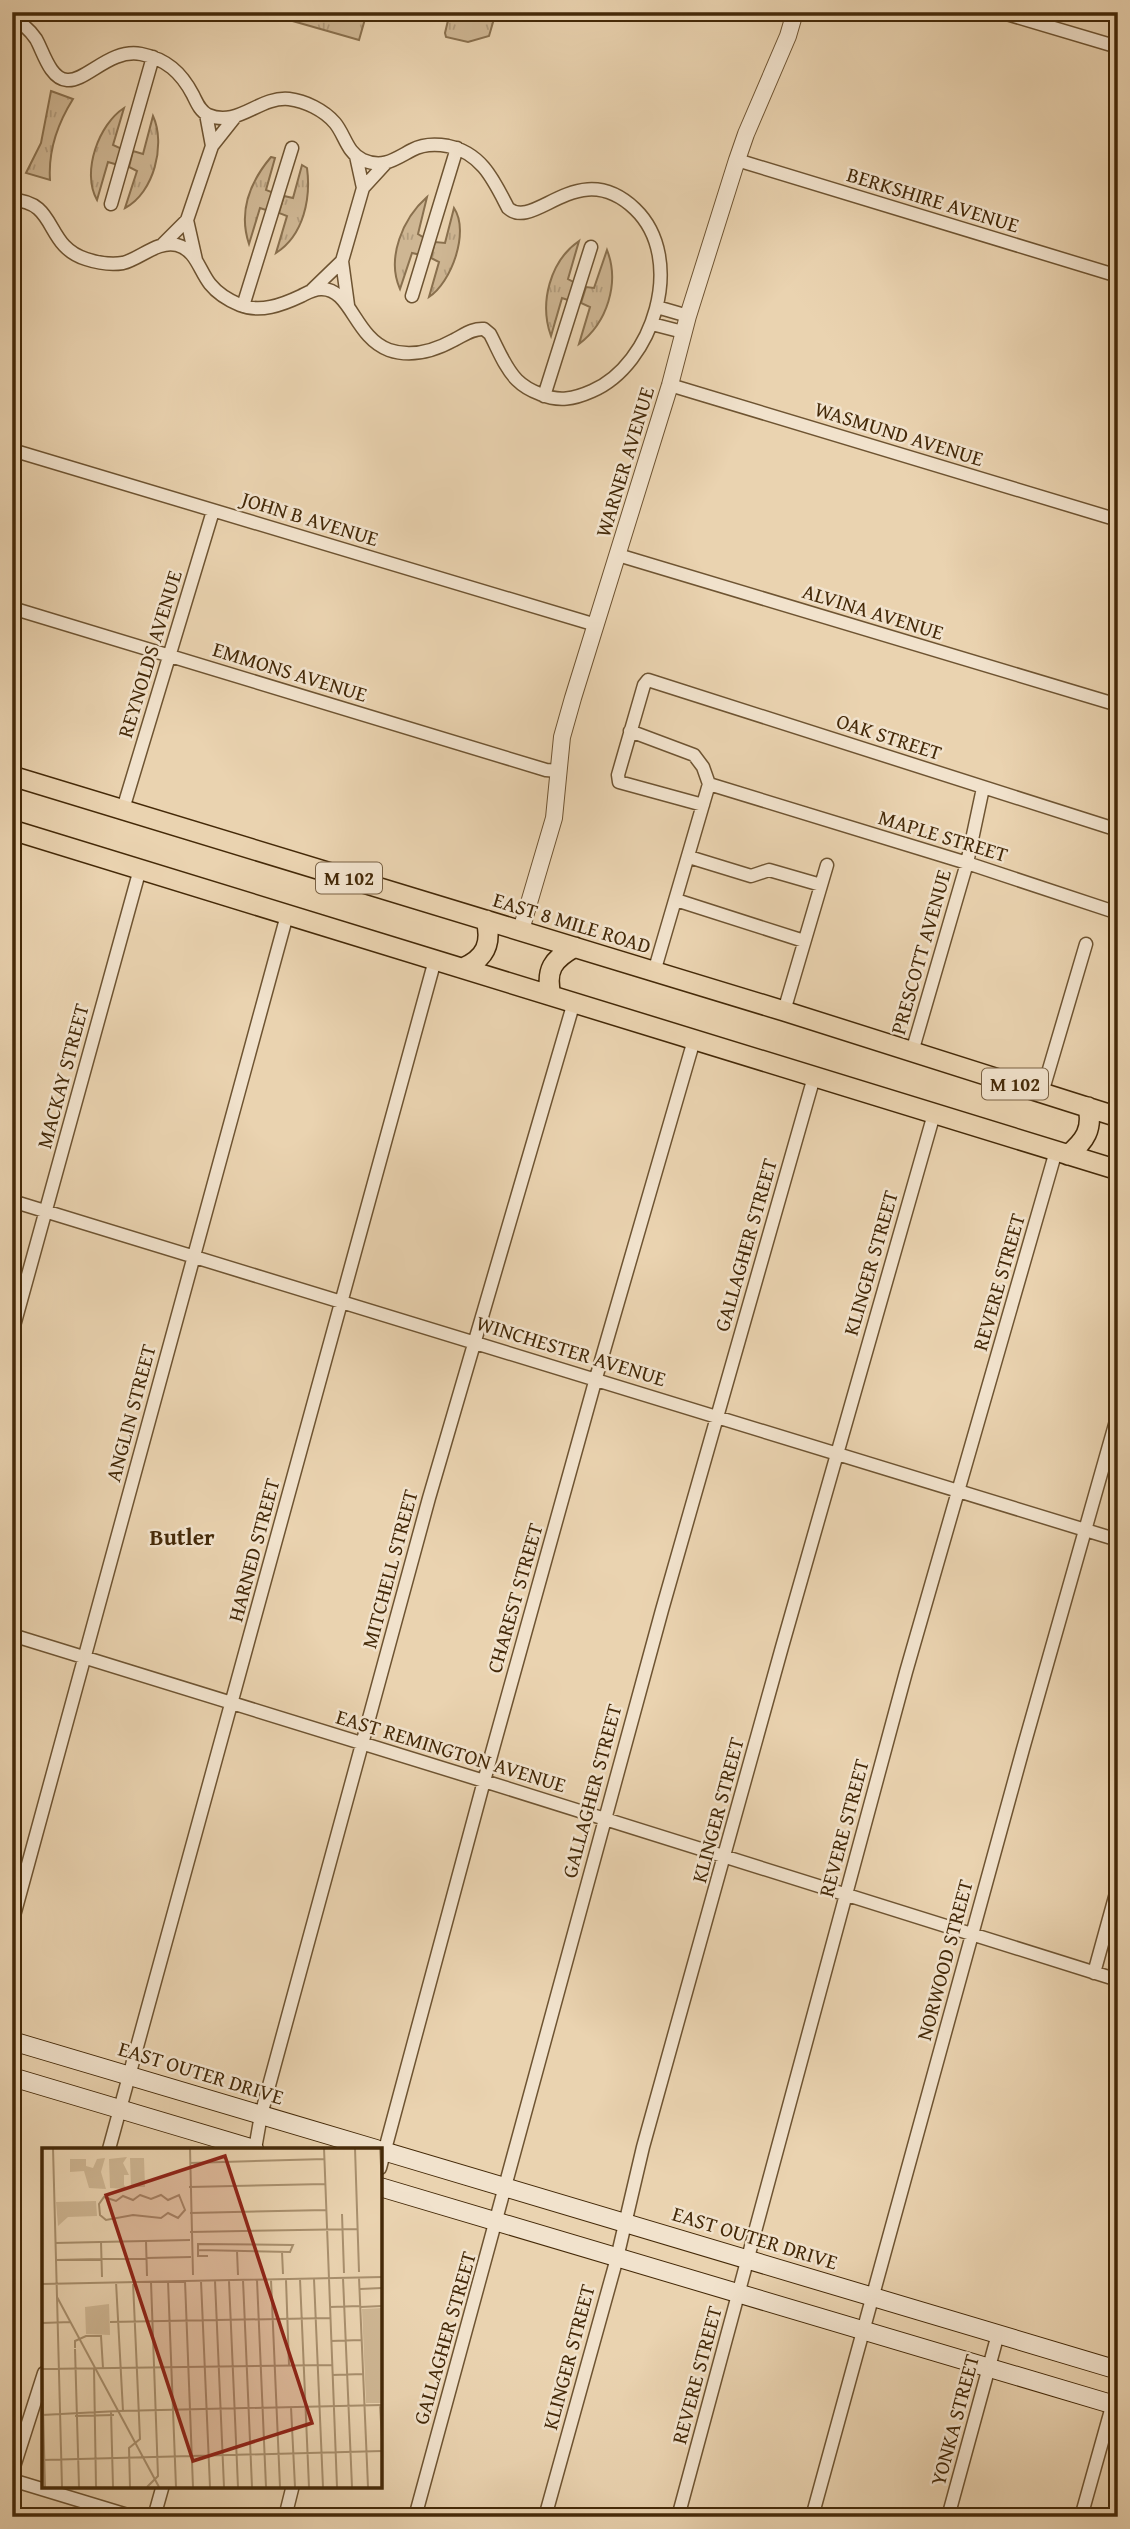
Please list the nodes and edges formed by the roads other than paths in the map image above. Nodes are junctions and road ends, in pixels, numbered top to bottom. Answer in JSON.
{"nodes":[{"id":1,"x":795,"y":12,"type":"edge"},
{"id":2,"x":1000,"y":12,"type":"edge"},
{"id":3,"x":12,"y":19,"type":"edge"},
{"id":4,"x":1118,"y":47,"type":"edge"},
{"id":5,"x":153,"y":57,"type":"junction"},
{"id":6,"x":206,"y":114,"type":"junction"},
{"id":7,"x":235,"y":117,"type":"junction"},
{"id":8,"x":212,"y":146,"type":"junction"},
{"id":9,"x":292,"y":148,"type":"dead end"},
{"id":10,"x":457,"y":148,"type":"junction"},
{"id":11,"x":356,"y":156,"type":"junction"},
{"id":12,"x":737,"y":160,"type":"junction"},
{"id":13,"x":385,"y":164,"type":"junction"},
{"id":14,"x":363,"y":188,"type":"junction"},
{"id":15,"x":12,"y":200,"type":"edge"},
{"id":16,"x":111,"y":204,"type":"dead end"},
{"id":17,"x":187,"y":220,"type":"junction"},
{"id":18,"x":158,"y":247,"type":"junction"},
{"id":19,"x":591,"y":247,"type":"dead end"},
{"id":20,"x":196,"y":260,"type":"junction"},
{"id":21,"x":342,"y":261,"type":"junction"},
{"id":22,"x":1118,"y":276,"type":"edge"},
{"id":23,"x":311,"y":290,"type":"junction"},
{"id":24,"x":412,"y":296,"type":"dead end"},
{"id":25,"x":243,"y":306,"type":"junction"},
{"id":26,"x":349,"y":307,"type":"junction"},
{"id":27,"x":657,"y":307,"type":"junction"},
{"id":28,"x":652,"y":324,"type":"junction"},
{"id":29,"x":685,"y":324,"type":"junction"},
{"id":30,"x":670,"y":385,"type":"junction"},
{"id":31,"x":544,"y":396,"type":"junction"},
{"id":32,"x":12,"y":450,"type":"edge"},
{"id":33,"x":213,"y":511,"type":"junction"},
{"id":34,"x":1118,"y":520,"type":"edge"},
{"id":35,"x":618,"y":555,"type":"junction"},
{"id":36,"x":12,"y":608,"type":"edge"},
{"id":37,"x":596,"y":625,"type":"junction"},
{"id":38,"x":170,"y":656,"type":"junction"},
{"id":39,"x":1118,"y":705,"type":"edge"},
{"id":40,"x":630,"y":731,"type":"junction"},
{"id":41,"x":558,"y":771,"type":"junction"},
{"id":42,"x":12,"y":776,"type":"edge"},
{"id":43,"x":709,"y":784,"type":"junction"},
{"id":44,"x":983,"y":788,"type":"junction"},
{"id":45,"x":704,"y":805,"type":"junction"},
{"id":46,"x":123,"y":809,"type":"junction"},
{"id":47,"x":12,"y":830,"type":"edge"},
{"id":48,"x":1118,"y":830,"type":"edge"},
{"id":49,"x":689,"y":857,"type":"junction"},
{"id":50,"x":967,"y":863,"type":"junction"},
{"id":51,"x":827,"y":865,"type":"dead end"},
{"id":52,"x":140,"y":869,"type":"junction"},
{"id":53,"x":821,"y":885,"type":"junction"},
{"id":54,"x":676,"y":900,"type":"junction"},
{"id":55,"x":1118,"y":913,"type":"edge"},
{"id":56,"x":287,"y":915,"type":"junction"},
{"id":57,"x":486,"y":920,"type":"junction"},
{"id":58,"x":521,"y":930,"type":"junction"},
{"id":59,"x":804,"y":941,"type":"junction"},
{"id":60,"x":1086,"y":944,"type":"dead end"},
{"id":61,"x":575,"y":947,"type":"junction"},
{"id":62,"x":435,"y":960,"type":"junction"},
{"id":63,"x":463,"y":968,"type":"junction"},
{"id":64,"x":654,"y":972,"type":"junction"},
{"id":65,"x":551,"y":995,"type":"junction"},
{"id":66,"x":574,"y":1002,"type":"junction"},
{"id":67,"x":784,"y":1011,"type":"junction"},
{"id":68,"x":694,"y":1040,"type":"junction"},
{"id":69,"x":912,"y":1052,"type":"junction"},
{"id":70,"x":814,"y":1077,"type":"junction"},
{"id":71,"x":1042,"y":1093,"type":"junction"},
{"id":72,"x":1088,"y":1107,"type":"junction"},
{"id":73,"x":934,"y":1114,"type":"junction"},
{"id":74,"x":1118,"y":1116,"type":"edge"},
{"id":75,"x":1062,"y":1153,"type":"junction"},
{"id":76,"x":1118,"y":1170,"type":"edge"},
{"id":77,"x":12,"y":1201,"type":"edge"},
{"id":78,"x":46,"y":1211,"type":"junction"},
{"id":79,"x":193,"y":1256,"type":"junction"},
{"id":80,"x":342,"y":1301,"type":"junction"},
{"id":81,"x":12,"y":1333,"type":"edge"},
{"id":82,"x":474,"y":1341,"type":"junction"},
{"id":83,"x":596,"y":1378,"type":"junction"},
{"id":84,"x":1118,"y":1414,"type":"edge"},
{"id":85,"x":717,"y":1416,"type":"junction"},
{"id":86,"x":837,"y":1453,"type":"junction"},
{"id":87,"x":958,"y":1490,"type":"junction"},
{"id":88,"x":1085,"y":1530,"type":"junction"},
{"id":89,"x":1118,"y":1540,"type":"edge"},
{"id":90,"x":12,"y":1635,"type":"edge"},
{"id":91,"x":84,"y":1657,"type":"junction"},
{"id":92,"x":232,"y":1702,"type":"junction"},
{"id":93,"x":362,"y":1743,"type":"junction"},
{"id":94,"x":484,"y":1780,"type":"junction"},
{"id":95,"x":604,"y":1819,"type":"junction"},
{"id":96,"x":725,"y":1856,"type":"junction"},
{"id":97,"x":1118,"y":1886,"type":"edge"},
{"id":98,"x":846,"y":1894,"type":"junction"},
{"id":99,"x":12,"y":1923,"type":"edge"},
{"id":100,"x":972,"y":1934,"type":"junction"},
{"id":101,"x":1094,"y":1973,"type":"junction"},
{"id":102,"x":1118,"y":1980,"type":"edge"},
{"id":103,"x":12,"y":2041,"type":"edge"},
{"id":104,"x":131,"y":2076,"type":"junction"},
{"id":105,"x":12,"y":2077,"type":"edge"},
{"id":106,"x":121,"y":2109,"type":"junction"},
{"id":107,"x":261,"y":2115,"type":"junction"},
{"id":108,"x":109,"y":2148,"type":"edge"},
{"id":109,"x":252,"y":2148,"type":"edge"},
{"id":110,"x":255,"y":2148,"type":"edge"},
{"id":111,"x":359,"y":2148,"type":"edge"},
{"id":112,"x":382,"y":2148,"type":"edge"},
{"id":113,"x":382,"y":2156,"type":"edge"},
{"id":114,"x":382,"y":2188,"type":"edge"},
{"id":115,"x":505,"y":2189,"type":"junction"},
{"id":116,"x":496,"y":2222,"type":"junction"},
{"id":117,"x":623,"y":2223,"type":"junction"},
{"id":118,"x":617,"y":2258,"type":"junction"},
{"id":119,"x":747,"y":2259,"type":"junction"},
{"id":120,"x":739,"y":2294,"type":"junction"},
{"id":121,"x":873,"y":2297,"type":"junction"},
{"id":122,"x":864,"y":2330,"type":"junction"},
{"id":123,"x":999,"y":2334,"type":"junction"},
{"id":124,"x":989,"y":2368,"type":"junction"},
{"id":125,"x":1118,"y":2370,"type":"edge"},
{"id":126,"x":42,"y":2379,"type":"edge"},
{"id":127,"x":1118,"y":2385,"type":"edge"},
{"id":128,"x":1115,"y":2405,"type":"edge"},
{"id":129,"x":12,"y":2473,"type":"edge"},
{"id":130,"x":12,"y":2480,"type":"edge"},
{"id":131,"x":162,"y":2487,"type":"edge"},
{"id":132,"x":292,"y":2487,"type":"edge"},
{"id":133,"x":134,"y":2517,"type":"edge"},
{"id":134,"x":154,"y":2517,"type":"edge"},
{"id":135,"x":285,"y":2517,"type":"edge"},
{"id":136,"x":415,"y":2517,"type":"edge"},
{"id":137,"x":545,"y":2517,"type":"edge"},
{"id":138,"x":678,"y":2517,"type":"edge"},
{"id":139,"x":812,"y":2517,"type":"edge"},
{"id":140,"x":948,"y":2517,"type":"edge"},
{"id":141,"x":1081,"y":2517,"type":"edge"}],
"edges":[{"from":1,"to":12,"type":"street","name":"WARNER AVENUE"},
{"from":2,"to":4,"type":"street"},
{"from":3,"to":5,"type":"street"},
{"from":5,"to":6,"type":"street"},
{"from":5,"to":16,"type":"street"},
{"from":6,"to":7,"type":"street"},
{"from":6,"to":8,"type":"street"},
{"from":7,"to":8,"type":"street"},
{"from":7,"to":11,"type":"street"},
{"from":8,"to":17,"type":"street"},
{"from":9,"to":25,"type":"street"},
{"from":10,"to":13,"type":"street"},
{"from":10,"to":24,"type":"street"},
{"from":10,"to":27,"type":"street"},
{"from":11,"to":13,"type":"street"},
{"from":11,"to":14,"type":"street"},
{"from":12,"to":22,"type":"street","name":"BERKSHIRE AVENUE"},
{"from":12,"to":29,"type":"street","name":"WARNER AVENUE"},
{"from":13,"to":14,"type":"street"},
{"from":14,"to":21,"type":"street"},
{"from":15,"to":18,"type":"street"},
{"from":17,"to":18,"type":"street"},
{"from":17,"to":20,"type":"street"},
{"from":18,"to":20,"type":"street"},
{"from":19,"to":31,"type":"street"},
{"from":20,"to":25,"type":"street"},
{"from":21,"to":23,"type":"street"},
{"from":21,"to":26,"type":"street"},
{"from":23,"to":25,"type":"street"},
{"from":23,"to":26,"type":"street"},
{"from":26,"to":31,"type":"street"},
{"from":27,"to":28,"type":"street"},
{"from":27,"to":29,"type":"street"},
{"from":28,"to":29,"type":"street"},
{"from":28,"to":31,"type":"street"},
{"from":29,"to":30,"type":"street","name":"WARNER AVENUE"},
{"from":30,"to":34,"type":"street","name":"WASMUND AVENUE"},
{"from":30,"to":35,"type":"street","name":"WARNER AVENUE"},
{"from":32,"to":33,"type":"street","name":"JOHN B AVENUE"},
{"from":33,"to":37,"type":"street","name":"JOHN B AVENUE"},
{"from":33,"to":38,"type":"street","name":"REYNOLDS AVENUE"},
{"from":35,"to":37,"type":"street","name":"WARNER AVENUE"},
{"from":35,"to":39,"type":"street","name":"ALVINA AVENUE"},
{"from":36,"to":38,"type":"street","name":"EMMONS AVENUE"},
{"from":37,"to":41,"type":"street","name":"WARNER AVENUE"},
{"from":38,"to":41,"type":"street","name":"EMMONS AVENUE"},
{"from":38,"to":46,"type":"street","name":"REYNOLDS AVENUE"},
{"from":40,"to":43,"type":"street"},
{"from":40,"to":44,"type":"street","name":"OAK STREET"},
{"from":40,"to":45,"type":"street"},
{"from":41,"to":58,"type":"street","name":"WARNER AVENUE"},
{"from":42,"to":46,"type":"highway","name":"EAST 8 MILE ROAD","number":"M 102"},
{"from":43,"to":45,"type":"street"},
{"from":43,"to":50,"type":"street","name":"MAPLE STREET"},
{"from":44,"to":48,"type":"street","name":"OAK STREET"},
{"from":44,"to":50,"type":"street","name":"PRESCOTT AVENUE"},
{"from":45,"to":49,"type":"street"},
{"from":46,"to":57,"type":"highway","name":"EAST 8 MILE ROAD","number":"M 102"},
{"from":47,"to":52,"type":"highway","number":"M 102"},
{"from":49,"to":53,"type":"street"},
{"from":49,"to":54,"type":"street"},
{"from":50,"to":55,"type":"street","name":"MAPLE STREET"},
{"from":50,"to":69,"type":"street","name":"PRESCOTT AVENUE"},
{"from":51,"to":53,"type":"street"},
{"from":52,"to":56,"type":"highway","number":"M 102"},
{"from":52,"to":78,"type":"street","name":"MACKAY STREET"},
{"from":53,"to":59,"type":"street"},
{"from":54,"to":59,"type":"street"},
{"from":54,"to":64,"type":"street"},
{"from":56,"to":62,"type":"highway","number":"M 102"},
{"from":56,"to":79,"type":"street","name":"ANGLIN STREET"},
{"from":57,"to":58,"type":"highway","name":"EAST 8 MILE ROAD","number":"M 102"},
{"from":57,"to":63,"type":"highway"},
{"from":58,"to":61,"type":"highway","name":"EAST 8 MILE ROAD","number":"M 102"},
{"from":59,"to":67,"type":"street"},
{"from":60,"to":71,"type":"street"},
{"from":61,"to":64,"type":"highway","name":"EAST 8 MILE ROAD","number":"M 102"},
{"from":61,"to":65,"type":"highway"},
{"from":62,"to":63,"type":"highway","number":"M 102"},
{"from":62,"to":80,"type":"street","name":"HARNED STREET"},
{"from":63,"to":65,"type":"highway","number":"M 102"},
{"from":64,"to":67,"type":"highway","name":"EAST 8 MILE ROAD","number":"M 102"},
{"from":65,"to":66,"type":"highway","number":"M 102"},
{"from":66,"to":68,"type":"highway","number":"M 102"},
{"from":66,"to":82,"type":"street","name":"MITCHELL STREET"},
{"from":67,"to":69,"type":"highway","name":"EAST 8 MILE ROAD","number":"M 102"},
{"from":68,"to":70,"type":"highway","number":"M 102"},
{"from":68,"to":83,"type":"street","name":"CHAREST STREET"},
{"from":69,"to":71,"type":"highway","name":"EAST 8 MILE ROAD","number":"M 102"},
{"from":70,"to":73,"type":"highway","number":"M 102"},
{"from":70,"to":85,"type":"street","name":"GALLAGHER STREET"},
{"from":71,"to":72,"type":"highway","name":"EAST 8 MILE ROAD","number":"M 102"},
{"from":72,"to":74,"type":"highway","name":"EAST 8 MILE ROAD","number":"M 102"},
{"from":72,"to":75,"type":"highway"},
{"from":73,"to":75,"type":"highway","number":"M 102"},
{"from":73,"to":86,"type":"street","name":"KLINGER STREET"},
{"from":75,"to":76,"type":"highway","number":"M 102"},
{"from":75,"to":87,"type":"street","name":"REVERE STREET"},
{"from":77,"to":78,"type":"street","name":"WINCHESTER AVENUE"},
{"from":78,"to":79,"type":"street","name":"WINCHESTER AVENUE"},
{"from":78,"to":81,"type":"street","name":"MACKAY STREET"},
{"from":79,"to":80,"type":"street","name":"WINCHESTER AVENUE"},
{"from":79,"to":91,"type":"street","name":"ANGLIN STREET"},
{"from":80,"to":82,"type":"street","name":"WINCHESTER AVENUE"},
{"from":80,"to":92,"type":"street","name":"HARNED STREET"},
{"from":82,"to":83,"type":"street","name":"WINCHESTER AVENUE"},
{"from":82,"to":93,"type":"street","name":"MITCHELL STREET"},
{"from":83,"to":85,"type":"street","name":"WINCHESTER AVENUE"},
{"from":83,"to":94,"type":"street","name":"CHAREST STREET"},
{"from":84,"to":88,"type":"street","name":"NORWOOD STREET"},
{"from":85,"to":86,"type":"street","name":"WINCHESTER AVENUE"},
{"from":85,"to":95,"type":"street","name":"GALLAGHER STREET"},
{"from":86,"to":87,"type":"street","name":"WINCHESTER AVENUE"},
{"from":86,"to":96,"type":"street","name":"KLINGER STREET"},
{"from":87,"to":88,"type":"street","name":"WINCHESTER AVENUE"},
{"from":87,"to":98,"type":"street","name":"REVERE STREET"},
{"from":88,"to":89,"type":"street","name":"WINCHESTER AVENUE"},
{"from":88,"to":100,"type":"street","name":"NORWOOD STREET"},
{"from":90,"to":91,"type":"street","name":"EAST REMINGTON AVENUE"},
{"from":91,"to":92,"type":"street","name":"EAST REMINGTON AVENUE"},
{"from":91,"to":99,"type":"street","name":"ANGLIN STREET"},
{"from":92,"to":93,"type":"street","name":"EAST REMINGTON AVENUE"},
{"from":92,"to":104,"type":"street","name":"HARNED STREET"},
{"from":93,"to":94,"type":"street","name":"EAST REMINGTON AVENUE"},
{"from":93,"to":107,"type":"street","name":"MITCHELL STREET"},
{"from":94,"to":95,"type":"street","name":"EAST REMINGTON AVENUE"},
{"from":94,"to":112,"type":"street","name":"CHAREST STREET"},
{"from":95,"to":96,"type":"street","name":"EAST REMINGTON AVENUE"},
{"from":95,"to":115,"type":"street","name":"GALLAGHER STREET"},
{"from":96,"to":98,"type":"street","name":"EAST REMINGTON AVENUE"},
{"from":96,"to":117,"type":"street","name":"KLINGER STREET"},
{"from":97,"to":101,"type":"street"},
{"from":98,"to":100,"type":"street","name":"EAST REMINGTON AVENUE"},
{"from":98,"to":119,"type":"street","name":"REVERE STREET"},
{"from":100,"to":101,"type":"street","name":"EAST REMINGTON AVENUE"},
{"from":100,"to":121,"type":"street","name":"NORWOOD STREET"},
{"from":101,"to":102,"type":"street","name":"EAST REMINGTON AVENUE"},
{"from":103,"to":104,"type":"main road","name":"EAST OUTER DRIVE"},
{"from":104,"to":106,"type":"street","name":"HARNED STREET"},
{"from":104,"to":107,"type":"main road","name":"EAST OUTER DRIVE"},
{"from":105,"to":106,"type":"main road"},
{"from":106,"to":108,"type":"street","name":"HARNED STREET"},
{"from":106,"to":109,"type":"main road"},
{"from":107,"to":110,"type":"street","name":"MITCHELL STREET"},
{"from":107,"to":111,"type":"main road","name":"EAST OUTER DRIVE"},
{"from":113,"to":115,"type":"main road","name":"EAST OUTER DRIVE"},
{"from":114,"to":116,"type":"main road"},
{"from":115,"to":116,"type":"street","name":"GALLAGHER STREET"},
{"from":115,"to":117,"type":"main road","name":"EAST OUTER DRIVE"},
{"from":116,"to":118,"type":"main road"},
{"from":116,"to":136,"type":"street","name":"GALLAGHER STREET"},
{"from":117,"to":118,"type":"street","name":"KLINGER STREET"},
{"from":117,"to":119,"type":"main road","name":"EAST OUTER DRIVE"},
{"from":118,"to":120,"type":"main road"},
{"from":118,"to":137,"type":"street","name":"KLINGER STREET"},
{"from":119,"to":120,"type":"street","name":"REVERE STREET"},
{"from":119,"to":121,"type":"main road","name":"EAST OUTER DRIVE"},
{"from":120,"to":122,"type":"main road"},
{"from":120,"to":138,"type":"street","name":"REVERE STREET"},
{"from":121,"to":122,"type":"street","name":"NORWOOD STREET"},
{"from":121,"to":123,"type":"main road","name":"EAST OUTER DRIVE"},
{"from":122,"to":124,"type":"main road"},
{"from":122,"to":139,"type":"street","name":"NORWOOD STREET"},
{"from":123,"to":124,"type":"street","name":"YONKA STREET"},
{"from":123,"to":125,"type":"main road","name":"EAST OUTER DRIVE"},
{"from":124,"to":128,"type":"main road"},
{"from":124,"to":140,"type":"street","name":"YONKA STREET"},
{"from":126,"to":129,"type":"street"},
{"from":127,"to":128,"type":"street"},
{"from":128,"to":141,"type":"street"},
{"from":130,"to":133,"type":"street"},
{"from":131,"to":134,"type":"street"},
{"from":132,"to":135,"type":"street"}]}
